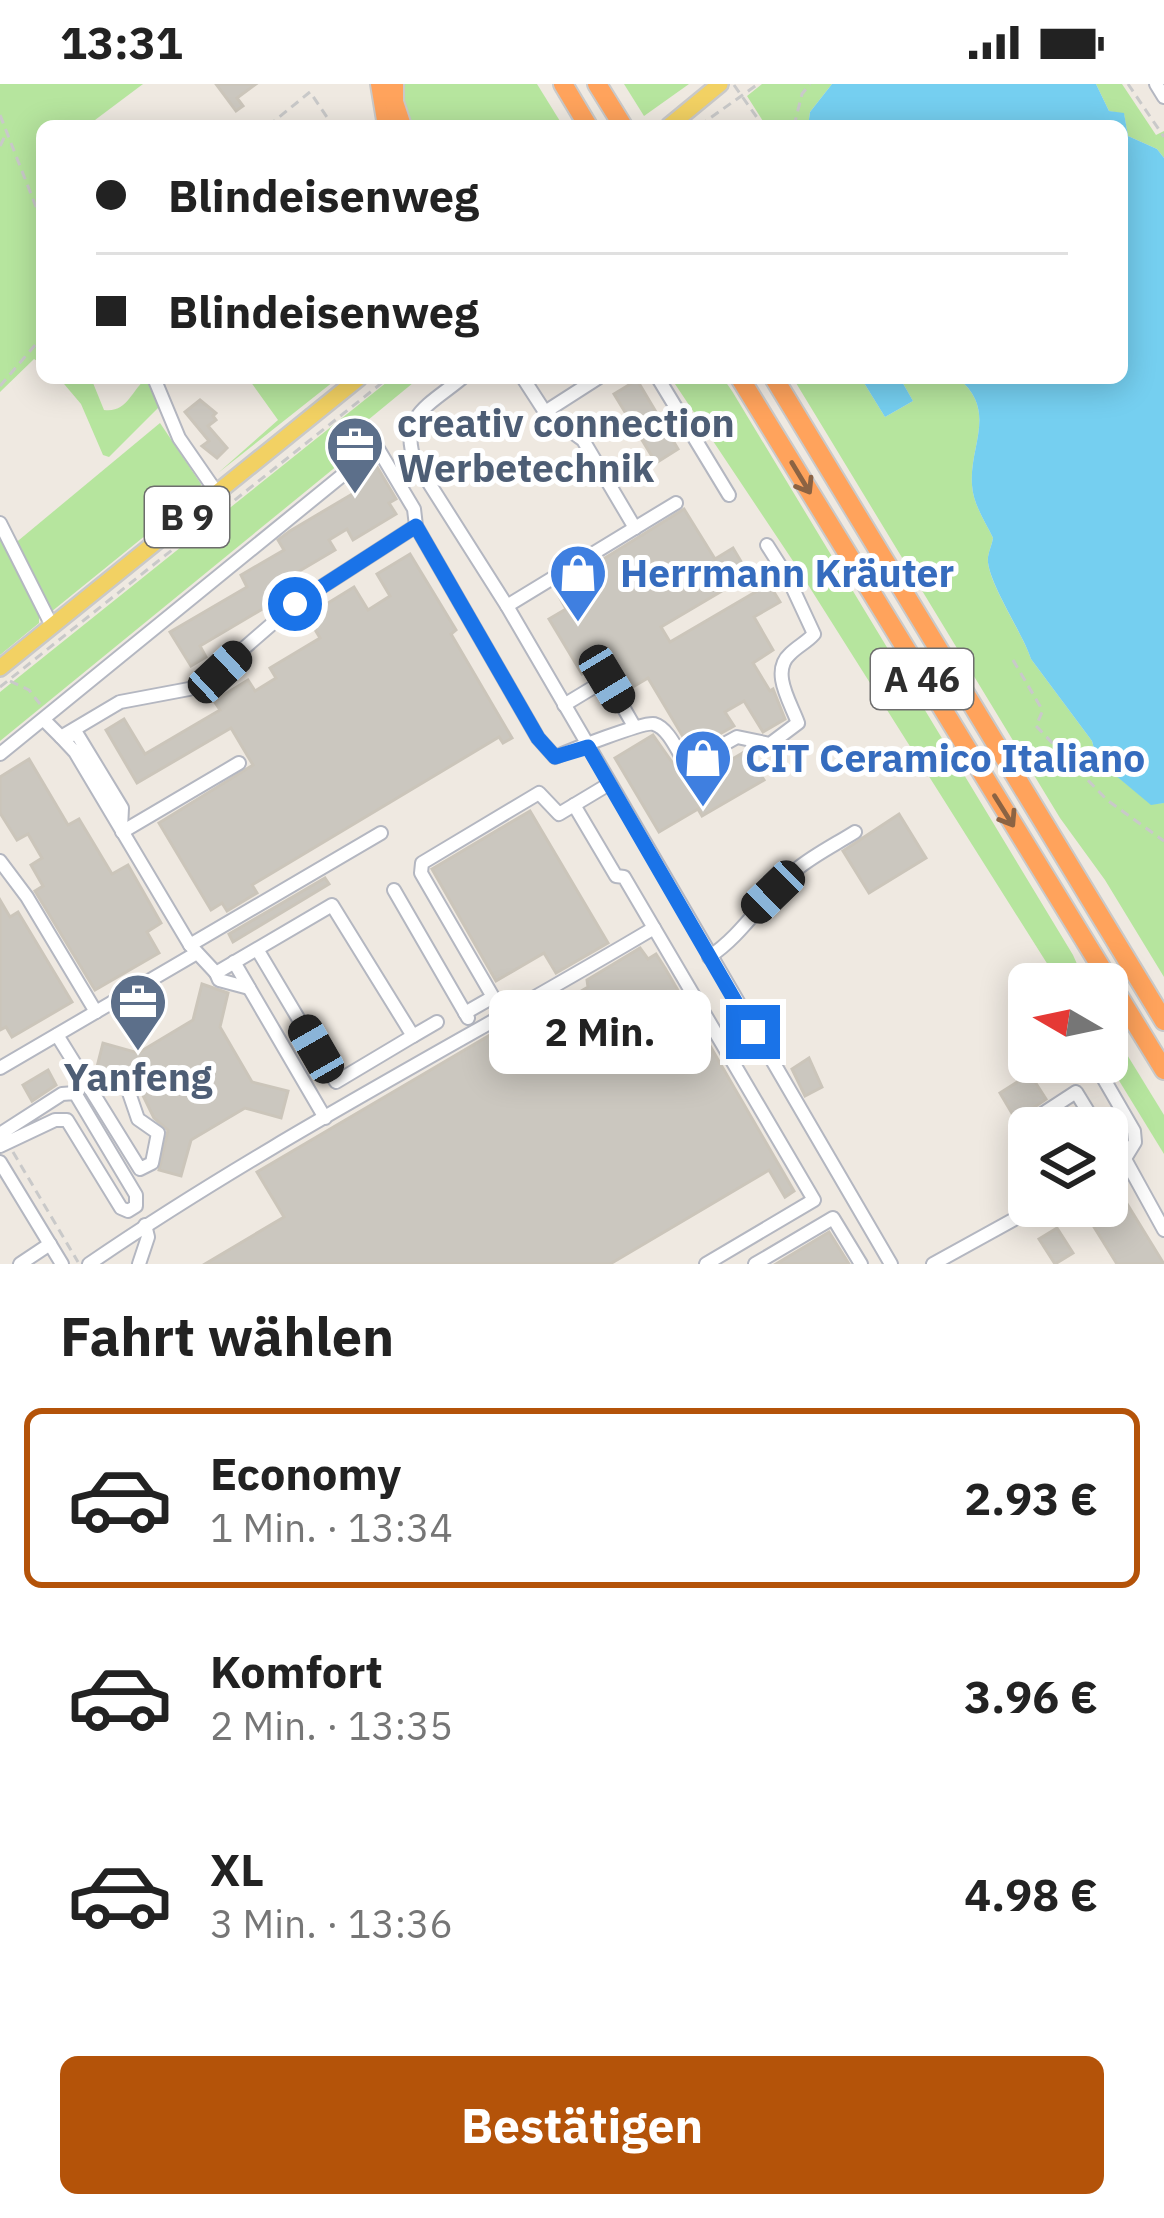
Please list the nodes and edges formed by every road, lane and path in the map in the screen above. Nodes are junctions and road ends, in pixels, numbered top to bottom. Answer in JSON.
{"nodes":[{"id":1,"x":380,"y":84,"type":"edge"},
{"id":2,"x":394,"y":84,"type":"edge"},
{"id":3,"x":597,"y":84,"type":"edge"},
{"id":4,"x":720,"y":84,"type":"edge"},
{"id":5,"x":733,"y":84,"type":"edge"},
{"id":6,"x":758,"y":84,"type":"edge"},
{"id":7,"x":810,"y":84,"type":"edge"},
{"id":8,"x":1128,"y":84,"type":"edge"},
{"id":9,"x":1156,"y":84,"type":"edge"},
{"id":10,"x":563,"y":86,"type":"edge"},
{"id":11,"x":742,"y":96,"type":"junction"},
{"id":12,"x":1164,"y":97,"type":"edge"},
{"id":13,"x":0,"y":116,"type":"edge"},
{"id":14,"x":275,"y":120,"type":"edge"},
{"id":15,"x":329,"y":120,"type":"edge"},
{"id":16,"x":386,"y":120,"type":"edge"},
{"id":17,"x":400,"y":120,"type":"edge"},
{"id":18,"x":584,"y":120,"type":"edge"},
{"id":19,"x":619,"y":120,"type":"edge"},
{"id":20,"x":676,"y":120,"type":"edge"},
{"id":21,"x":708,"y":120,"type":"edge"},
{"id":22,"x":759,"y":120,"type":"edge"},
{"id":23,"x":796,"y":120,"type":"edge"},
{"id":24,"x":7,"y":132,"type":"junction"},
{"id":25,"x":1164,"y":137,"type":"edge"},
{"id":26,"x":0,"y":146,"type":"edge"},
{"id":27,"x":36,"y":207,"type":"edge"},
{"id":28,"x":36,"y":344,"type":"edge"},
{"id":29,"x":156,"y":384,"type":"edge"},
{"id":30,"x":352,"y":384,"type":"edge"},
{"id":31,"x":380,"y":384,"type":"edge"},
{"id":32,"x":455,"y":384,"type":"edge"},
{"id":33,"x":527,"y":384,"type":"edge"},
{"id":34,"x":589,"y":384,"type":"edge"},
{"id":35,"x":662,"y":384,"type":"edge"},
{"id":36,"x":744,"y":384,"type":"edge"},
{"id":37,"x":779,"y":384,"type":"edge"},
{"id":38,"x":0,"y":386,"type":"edge"},
{"id":39,"x":545,"y":412,"type":"junction"},
{"id":40,"x":217,"y":493,"type":"junction"},
{"id":41,"x":729,"y":496,"type":"dead end"},
{"id":42,"x":676,"y":503,"type":"dead end"},
{"id":43,"x":0,"y":523,"type":"edge"},
{"id":44,"x":416,"y":526,"type":"junction"},
{"id":45,"x":635,"y":528,"type":"junction"},
{"id":46,"x":766,"y":545,"type":"dead end"},
{"id":47,"x":507,"y":605,"type":"junction"},
{"id":48,"x":52,"y":626,"type":"junction"},
{"id":49,"x":1013,"y":660,"type":"dead end"},
{"id":50,"x":4,"y":674,"type":"edge"},
{"id":51,"x":0,"y":687,"type":"edge"},
{"id":52,"x":564,"y":704,"type":"junction"},
{"id":53,"x":50,"y":713,"type":"junction"},
{"id":54,"x":634,"y":726,"type":"junction"},
{"id":55,"x":62,"y":737,"type":"junction"},
{"id":56,"x":588,"y":747,"type":"junction"},
{"id":57,"x":0,"y":754,"type":"edge"},
{"id":58,"x":239,"y":763,"type":"dead end"},
{"id":59,"x":609,"y":784,"type":"junction"},
{"id":60,"x":574,"y":805,"type":"junction"},
{"id":61,"x":122,"y":830,"type":"junction"},
{"id":62,"x":855,"y":832,"type":"dead end"},
{"id":63,"x":381,"y":833,"type":"dead end"},
{"id":64,"x":1164,"y":841,"type":"edge"},
{"id":65,"x":0,"y":861,"type":"edge"},
{"id":66,"x":394,"y":890,"type":"dead end"},
{"id":67,"x":654,"y":928,"type":"junction"},
{"id":68,"x":257,"y":949,"type":"junction"},
{"id":69,"x":192,"y":950,"type":"junction"},
{"id":70,"x":709,"y":956,"type":"junction"},
{"id":71,"x":234,"y":962,"type":"junction"},
{"id":72,"x":216,"y":973,"type":"junction"},
{"id":73,"x":249,"y":988,"type":"junction"},
{"id":74,"x":96,"y":1012,"type":"junction"},
{"id":75,"x":465,"y":1013,"type":"junction"},
{"id":76,"x":1164,"y":1021,"type":"edge"},
{"id":77,"x":437,"y":1022,"type":"dead end"},
{"id":78,"x":475,"y":1029,"type":"junction"},
{"id":79,"x":56,"y":1035,"type":"junction"},
{"id":80,"x":412,"y":1036,"type":"junction"},
{"id":81,"x":0,"y":1068,"type":"edge"},
{"id":82,"x":1164,"y":1070,"type":"edge"},
{"id":83,"x":82,"y":1075,"type":"junction"},
{"id":84,"x":1053,"y":1107,"type":"edge"},
{"id":85,"x":1085,"y":1107,"type":"edge"},
{"id":86,"x":325,"y":1118,"type":"junction"},
{"id":87,"x":1128,"y":1121,"type":"edge"},
{"id":88,"x":3,"y":1141,"type":"edge"},
{"id":89,"x":1128,"y":1149,"type":"edge"},
{"id":90,"x":0,"y":1162,"type":"edge"},
{"id":91,"x":1128,"y":1179,"type":"edge"},
{"id":92,"x":1008,"y":1223,"type":"edge"},
{"id":93,"x":145,"y":1225,"type":"junction"},
{"id":94,"x":1164,"y":1230,"type":"edge"},
{"id":95,"x":50,"y":1244,"type":"junction"},
{"id":96,"x":20,"y":1264,"type":"edge"},
{"id":97,"x":62,"y":1264,"type":"edge"},
{"id":98,"x":79,"y":1264,"type":"edge"},
{"id":99,"x":88,"y":1264,"type":"edge"},
{"id":100,"x":139,"y":1264,"type":"edge"},
{"id":101,"x":706,"y":1264,"type":"edge"},
{"id":102,"x":755,"y":1264,"type":"edge"},
{"id":103,"x":861,"y":1264,"type":"edge"},
{"id":104,"x":890,"y":1264,"type":"edge"},
{"id":105,"x":933,"y":1264,"type":"edge"}],
"edges":[{"from":1,"to":16,"type":"highway"},
{"from":2,"to":17,"type":"highway"},
{"from":3,"to":19,"type":"highway"},
{"from":4,"to":20,"type":"main road"},
{"from":5,"to":11,"type":"path"},
{"from":6,"to":11,"type":"path"},
{"from":7,"to":23,"type":"path"},
{"from":8,"to":25,"type":"path"},
{"from":9,"to":12,"type":"street"},
{"from":10,"to":18,"type":"highway"},
{"from":11,"to":21,"type":"path"},
{"from":11,"to":22,"type":"path"},
{"from":13,"to":24,"type":"path"},
{"from":14,"to":15,"type":"path"},
{"from":24,"to":26,"type":"path"},
{"from":24,"to":27,"type":"path"},
{"from":28,"to":38,"type":"path"},
{"from":29,"to":40,"type":"street"},
{"from":30,"to":40,"type":"main road","number":"B 9"},
{"from":31,"to":50,"type":"path"},
{"from":32,"to":47,"type":"street"},
{"from":33,"to":39,"type":"street"},
{"from":34,"to":39,"type":"street"},
{"from":35,"to":41,"type":"street"},
{"from":36,"to":82,"type":"highway","number":"A 46","one_way":true},
{"from":37,"to":76,"type":"highway","number":"A 46"},
{"from":39,"to":45,"type":"street"},
{"from":40,"to":48,"type":"main road","number":"B 9"},
{"from":42,"to":45,"type":"street"},
{"from":43,"to":48,"type":"street"},
{"from":44,"to":53,"type":"street"},
{"from":44,"to":55,"type":"street"},
{"from":44,"to":56,"type":"street"},
{"from":45,"to":47,"type":"street"},
{"from":46,"to":54,"type":"street"},
{"from":47,"to":52,"type":"street"},
{"from":48,"to":50,"type":"main road","number":"B 9"},
{"from":49,"to":64,"type":"path"},
{"from":50,"to":51,"type":"path"},
{"from":50,"to":53,"type":"path"},
{"from":52,"to":54,"type":"street"},
{"from":52,"to":56,"type":"street"},
{"from":53,"to":55,"type":"street"},
{"from":53,"to":57,"type":"street"},
{"from":54,"to":56,"type":"street"},
{"from":55,"to":61,"type":"street"},
{"from":56,"to":59,"type":"street"},
{"from":58,"to":61,"type":"street"},
{"from":59,"to":60,"type":"street"},
{"from":59,"to":70,"type":"street"},
{"from":60,"to":67,"type":"street"},
{"from":60,"to":75,"type":"street"},
{"from":61,"to":69,"type":"street"},
{"from":62,"to":70,"type":"street"},
{"from":63,"to":69,"type":"street"},
{"from":65,"to":74,"type":"street"},
{"from":66,"to":75,"type":"street"},
{"from":67,"to":78,"type":"street"},
{"from":67,"to":101,"type":"street"},
{"from":68,"to":71,"type":"street"},
{"from":68,"to":80,"type":"street"},
{"from":68,"to":80,"type":"street"},
{"from":69,"to":72,"type":"street"},
{"from":69,"to":74,"type":"street"},
{"from":70,"to":104,"type":"street"},
{"from":71,"to":72,"type":"street"},
{"from":71,"to":73,"type":"street"},
{"from":72,"to":73,"type":"street"},
{"from":73,"to":86,"type":"street"},
{"from":74,"to":79,"type":"street"},
{"from":75,"to":78,"type":"street"},
{"from":77,"to":80,"type":"street"},
{"from":78,"to":86,"type":"street"},
{"from":79,"to":81,"type":"street"},
{"from":79,"to":83,"type":"street"},
{"from":83,"to":83,"type":"street"},
{"from":84,"to":85,"type":"street"},
{"from":86,"to":93,"type":"street"},
{"from":87,"to":89,"type":"street"},
{"from":88,"to":88,"type":"street"},
{"from":88,"to":98,"type":"path"},
{"from":90,"to":95,"type":"street"},
{"from":91,"to":94,"type":"street"},
{"from":92,"to":105,"type":"street"},
{"from":93,"to":99,"type":"street"},
{"from":93,"to":100,"type":"street"},
{"from":95,"to":96,"type":"street"},
{"from":95,"to":97,"type":"street"},
{"from":102,"to":103,"type":"street"}]}
